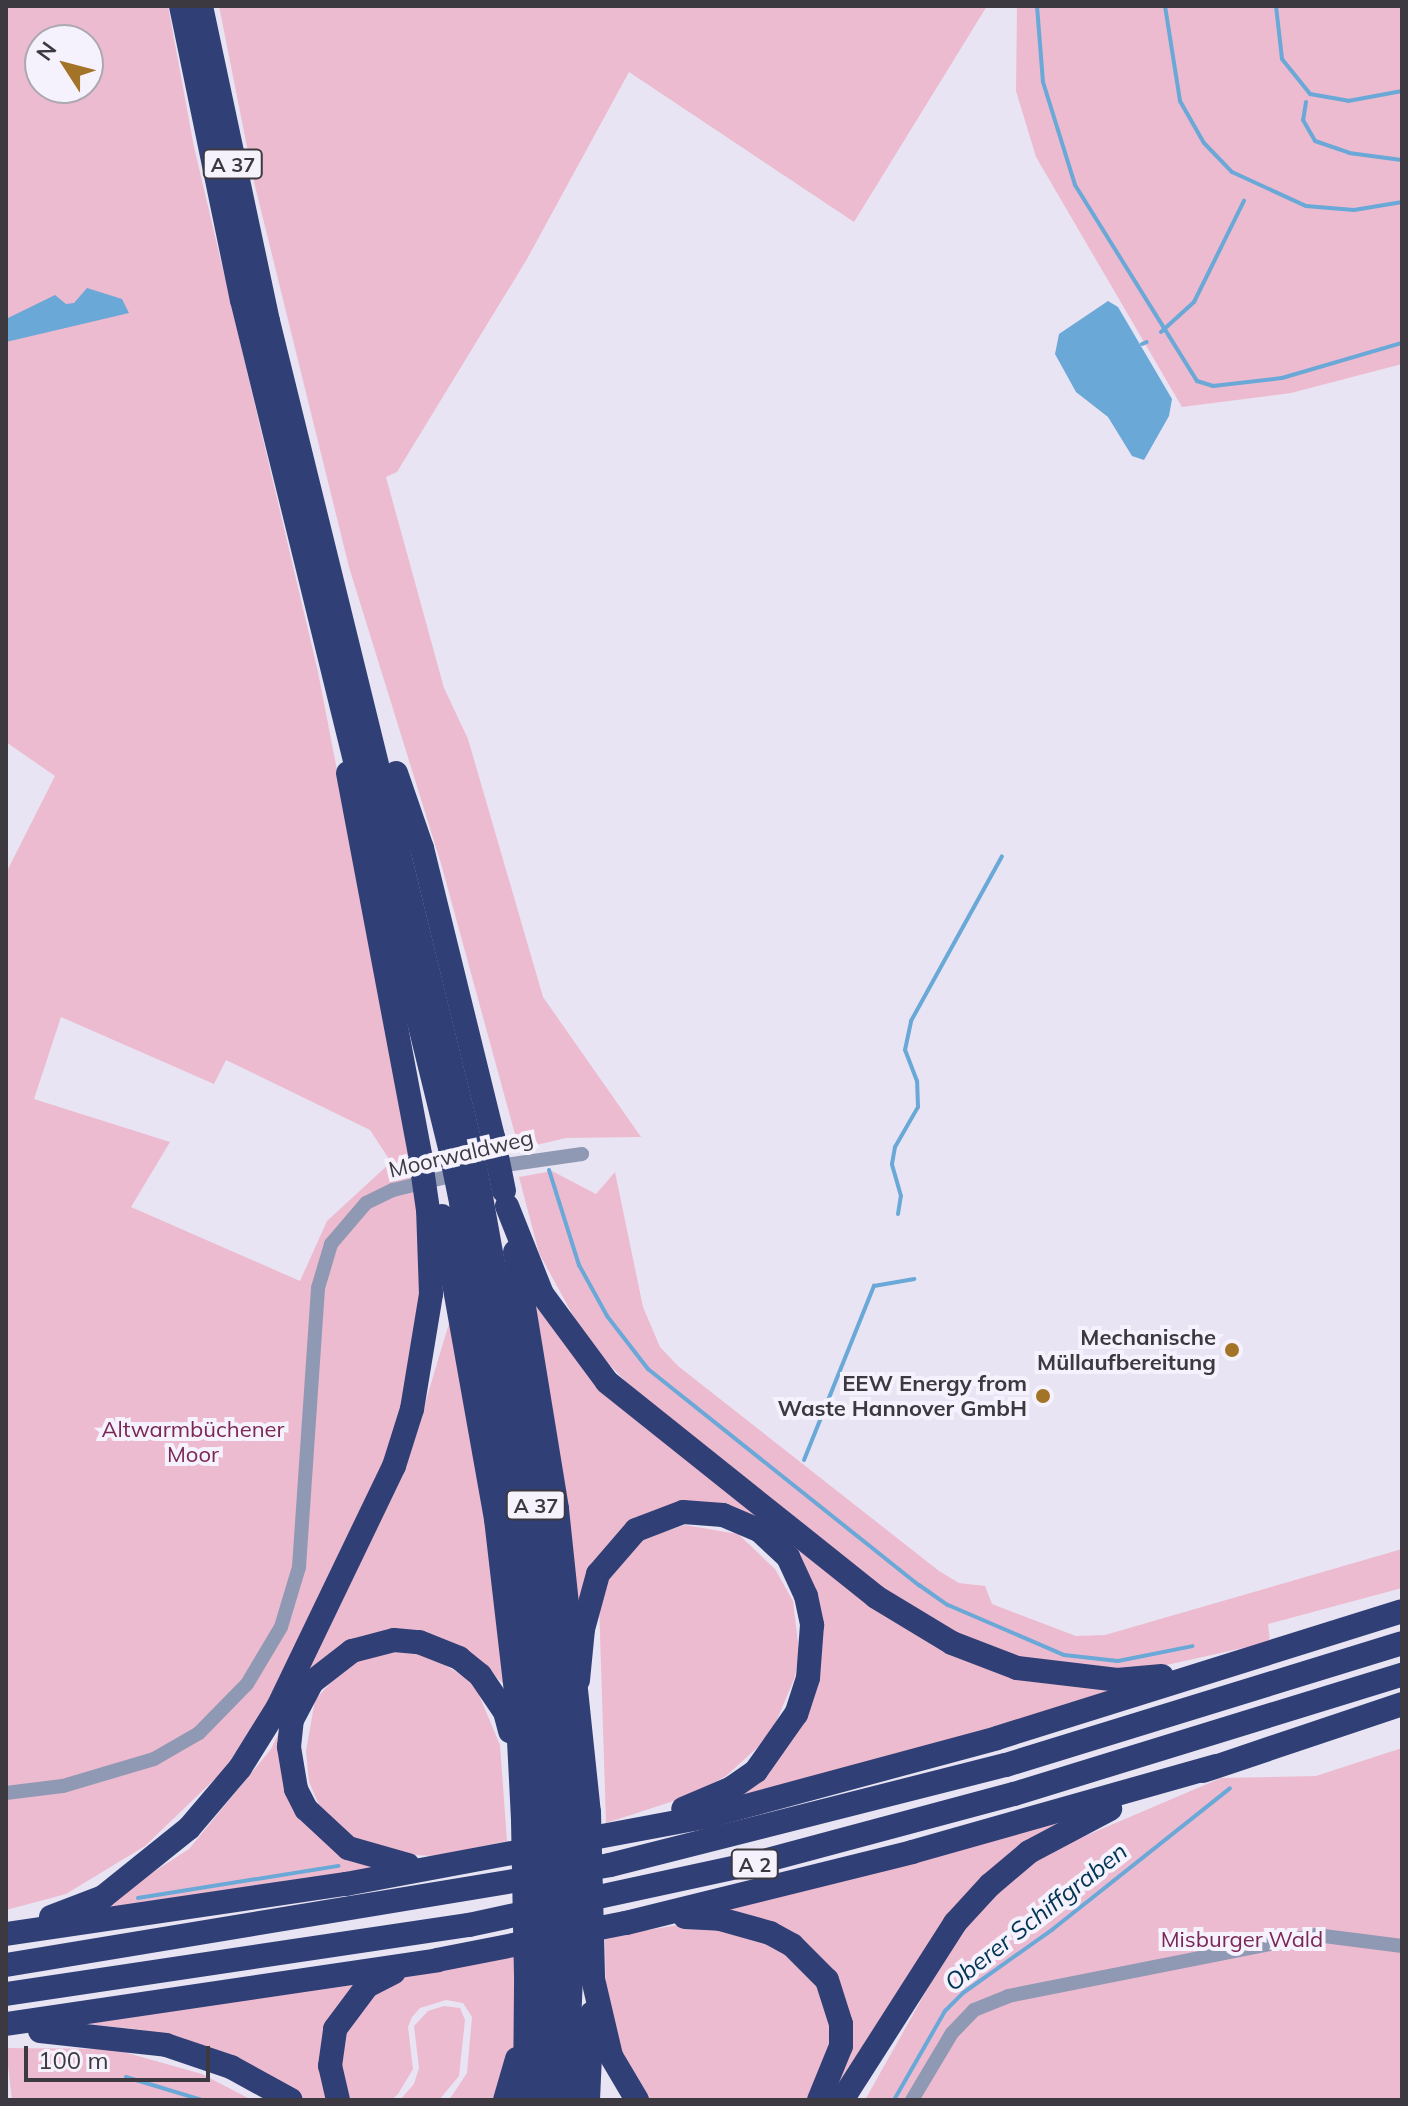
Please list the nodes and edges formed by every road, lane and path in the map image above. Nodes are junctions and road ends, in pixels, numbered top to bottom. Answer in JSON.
{"nodes":[{"id":1,"x":181,"y":6,"type":"edge"},
{"id":2,"x":201,"y":6,"type":"edge"},
{"id":3,"x":337,"y":683,"type":"junction"},
{"id":4,"x":452,"y":1147,"type":"junction"},
{"id":5,"x":582,"y":1154,"type":"dead end"},
{"id":6,"x":470,"y":1202,"type":"junction"},
{"id":7,"x":1402,"y":1611,"type":"edge"},
{"id":8,"x":1402,"y":1643,"type":"edge"},
{"id":9,"x":1251,"y":1659,"type":"junction"},
{"id":10,"x":1402,"y":1675,"type":"edge"},
{"id":11,"x":578,"y":1680,"type":"junction"},
{"id":12,"x":1402,"y":1704,"type":"edge"},
{"id":13,"x":1216,"y":1766,"type":"junction"},
{"id":14,"x":521,"y":1792,"type":"junction"},
{"id":15,"x":6,"y":1793,"type":"edge"},
{"id":16,"x":556,"y":1817,"type":"junction"},
{"id":17,"x":605,"y":1834,"type":"junction"},
{"id":18,"x":515,"y":1851,"type":"junction"},
{"id":19,"x":433,"y":1866,"type":"junction"},
{"id":20,"x":626,"y":1923,"type":"junction"},
{"id":21,"x":6,"y":1926,"type":"edge"},
{"id":22,"x":6,"y":1934,"type":"edge"},
{"id":23,"x":219,"y":1934,"type":"junction"},
{"id":24,"x":1402,"y":1946,"type":"edge"},
{"id":25,"x":437,"y":1960,"type":"junction"},
{"id":26,"x":6,"y":1965,"type":"edge"},
{"id":27,"x":553,"y":1982,"type":"junction"},
{"id":28,"x":6,"y":1994,"type":"edge"},
{"id":29,"x":6,"y":2027,"type":"edge"},
{"id":30,"x":291,"y":2100,"type":"edge"},
{"id":31,"x":338,"y":2100,"type":"edge"},
{"id":32,"x":505,"y":2100,"type":"edge"},
{"id":33,"x":525,"y":2100,"type":"edge"},
{"id":34,"x":546,"y":2100,"type":"edge"},
{"id":35,"x":566,"y":2100,"type":"edge"},
{"id":36,"x":588,"y":2100,"type":"edge"},
{"id":37,"x":637,"y":2100,"type":"edge"},
{"id":38,"x":819,"y":2100,"type":"edge"},
{"id":39,"x":842,"y":2100,"type":"edge"},
{"id":40,"x":912,"y":2100,"type":"edge"}],
"edges":[{"from":1,"to":3,"type":"highway","number":"A 37"},
{"from":2,"to":4,"type":"highway","number":"A 37"},
{"from":3,"to":4,"type":"highway","number":"A 37"},
{"from":3,"to":4,"type":"highway"},
{"from":4,"to":6,"type":"highway"},
{"from":4,"to":6,"type":"highway","bridge":true},
{"from":5,"to":15,"type":"street","name":"Moorwaldweg"},
{"from":6,"to":9,"type":"highway"},
{"from":6,"to":11,"type":"highway"},
{"from":6,"to":14,"type":"highway"},
{"from":6,"to":16,"type":"highway","number":"A 37"},
{"from":6,"to":21,"type":"highway"},
{"from":7,"to":9,"type":"highway"},
{"from":8,"to":23,"type":"highway","number":"A 2"},
{"from":9,"to":17,"type":"highway"},
{"from":10,"to":28,"type":"highway","number":"A 2"},
{"from":11,"to":16,"type":"highway"},
{"from":11,"to":17,"type":"highway"},
{"from":12,"to":13,"type":"highway"},
{"from":13,"to":20,"type":"highway"},
{"from":13,"to":39,"type":"highway"},
{"from":14,"to":16,"type":"highway"},
{"from":14,"to":19,"type":"highway"},
{"from":16,"to":27,"type":"highway","bridge":true},
{"from":16,"to":27,"type":"highway","number":"A 37","bridge":true},
{"from":17,"to":18,"type":"highway"},
{"from":18,"to":19,"type":"highway"},
{"from":18,"to":23,"type":"highway"},
{"from":19,"to":22,"type":"highway"},
{"from":20,"to":25,"type":"highway"},
{"from":20,"to":38,"type":"highway"},
{"from":23,"to":26,"type":"highway","number":"A 2"},
{"from":24,"to":40,"type":"street"},
{"from":25,"to":29,"type":"highway"},
{"from":25,"to":31,"type":"highway"},
{"from":27,"to":32,"type":"highway"},
{"from":27,"to":33,"type":"highway"},
{"from":27,"to":34,"type":"highway","number":"A 37"},
{"from":27,"to":35,"type":"highway","number":"A 37"},
{"from":27,"to":36,"type":"highway"},
{"from":27,"to":37,"type":"highway"},
{"from":29,"to":30,"type":"highway"}]}
